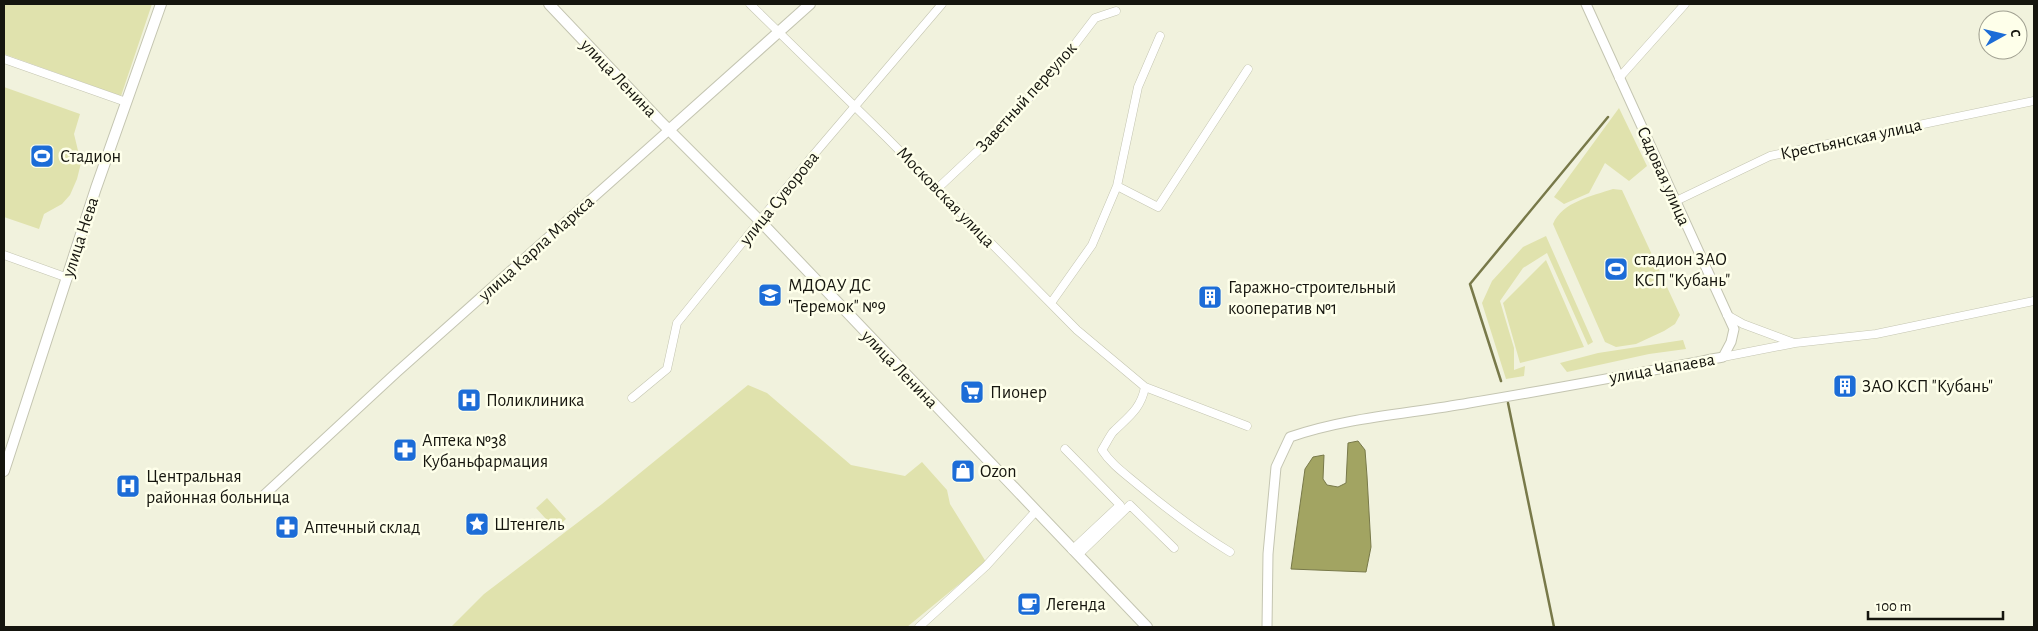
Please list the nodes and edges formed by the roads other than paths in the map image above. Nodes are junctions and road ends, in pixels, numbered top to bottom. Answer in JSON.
{"nodes":[{"id":1,"x":161,"y":4,"type":"edge"},
{"id":2,"x":549,"y":4,"type":"edge"},
{"id":3,"x":750,"y":4,"type":"edge"},
{"id":4,"x":810,"y":4,"type":"edge"},
{"id":5,"x":942,"y":4,"type":"edge"},
{"id":6,"x":1586,"y":4,"type":"edge"},
{"id":7,"x":1685,"y":4,"type":"edge"},
{"id":8,"x":1116,"y":11,"type":"dead end"},
{"id":9,"x":779,"y":33,"type":"junction"},
{"id":10,"x":1160,"y":36,"type":"dead end"},
{"id":11,"x":4,"y":59,"type":"edge"},
{"id":12,"x":1248,"y":69,"type":"dead end"},
{"id":13,"x":1620,"y":78,"type":"junction"},
{"id":14,"x":2034,"y":101,"type":"edge"},
{"id":15,"x":126,"y":102,"type":"junction"},
{"id":16,"x":856,"y":108,"type":"junction"},
{"id":17,"x":669,"y":130,"type":"junction"},
{"id":18,"x":1117,"y":186,"type":"junction"},
{"id":19,"x":938,"y":188,"type":"junction"},
{"id":20,"x":1676,"y":201,"type":"junction"},
{"id":21,"x":760,"y":221,"type":"junction"},
{"id":22,"x":4,"y":255,"type":"edge"},
{"id":23,"x":68,"y":278,"type":"junction"},
{"id":24,"x":2034,"y":300,"type":"edge"},
{"id":25,"x":1050,"y":303,"type":"junction"},
{"id":26,"x":1727,"y":315,"type":"junction"},
{"id":27,"x":1794,"y":343,"type":"junction"},
{"id":28,"x":1723,"y":357,"type":"junction"},
{"id":29,"x":1145,"y":387,"type":"junction"},
{"id":30,"x":632,"y":398,"type":"dead end"},
{"id":31,"x":1247,"y":426,"type":"dead end"},
{"id":32,"x":1065,"y":449,"type":"dead end"},
{"id":33,"x":4,"y":471,"type":"edge"},
{"id":34,"x":263,"y":496,"type":"dead end"},
{"id":35,"x":1036,"y":511,"type":"junction"},
{"id":36,"x":1174,"y":548,"type":"dead end"},
{"id":37,"x":1230,"y":552,"type":"dead end"},
{"id":38,"x":1075,"y":553,"type":"junction"},
{"id":39,"x":920,"y":627,"type":"edge"},
{"id":40,"x":1147,"y":627,"type":"edge"},
{"id":41,"x":1266,"y":627,"type":"edge"}],
"edges":[{"from":1,"to":15,"type":"main road","name":"улица Нева"},
{"from":2,"to":17,"type":"main road","name":"улица Ленина"},
{"from":3,"to":9,"type":"street","name":"Московская улица"},
{"from":4,"to":9,"type":"main road","name":"улица Карла Маркса"},
{"from":5,"to":16,"type":"street","name":"улица Суворова"},
{"from":6,"to":13,"type":"street","name":"Садовая улица"},
{"from":7,"to":13,"type":"street"},
{"from":8,"to":19,"type":"street","name":"Заветный переулок"},
{"from":9,"to":16,"type":"street","name":"Московская улица"},
{"from":9,"to":17,"type":"main road","name":"улица Карла Маркса"},
{"from":10,"to":18,"type":"street"},
{"from":11,"to":15,"type":"street"},
{"from":12,"to":18,"type":"street"},
{"from":13,"to":20,"type":"street","name":"Садовая улица"},
{"from":14,"to":20,"type":"street","name":"Крестьянская улица"},
{"from":15,"to":23,"type":"main road","name":"улица Нева"},
{"from":16,"to":19,"type":"street","name":"Московская улица"},
{"from":16,"to":21,"type":"street","name":"улица Суворова"},
{"from":17,"to":21,"type":"main road","name":"улица Ленина"},
{"from":17,"to":34,"type":"street","name":"улица Карла Маркса"},
{"from":18,"to":25,"type":"street"},
{"from":19,"to":25,"type":"street","name":"Московская улица"},
{"from":20,"to":26,"type":"street","name":"Садовая улица"},
{"from":21,"to":30,"type":"street","name":"улица Суворова"},
{"from":21,"to":35,"type":"main road","name":"улица Ленина"},
{"from":22,"to":23,"type":"street"},
{"from":23,"to":33,"type":"main road","name":"улица Нева"},
{"from":24,"to":27,"type":"street","name":"улица Чапаева"},
{"from":25,"to":29,"type":"street","name":"Московская улица"},
{"from":26,"to":27,"type":"street"},
{"from":26,"to":28,"type":"street","name":"Садовая улица"},
{"from":27,"to":28,"type":"street","name":"улица Чапаева"},
{"from":28,"to":41,"type":"street","name":"улица Чапаева"},
{"from":29,"to":31,"type":"street","name":"Московская улица"},
{"from":29,"to":37,"type":"street"},
{"from":32,"to":38,"type":"street"},
{"from":35,"to":38,"type":"main road","name":"улица Ленина"},
{"from":35,"to":39,"type":"street"},
{"from":36,"to":38,"type":"street"},
{"from":38,"to":40,"type":"main road","name":"улица Ленина"}]}
